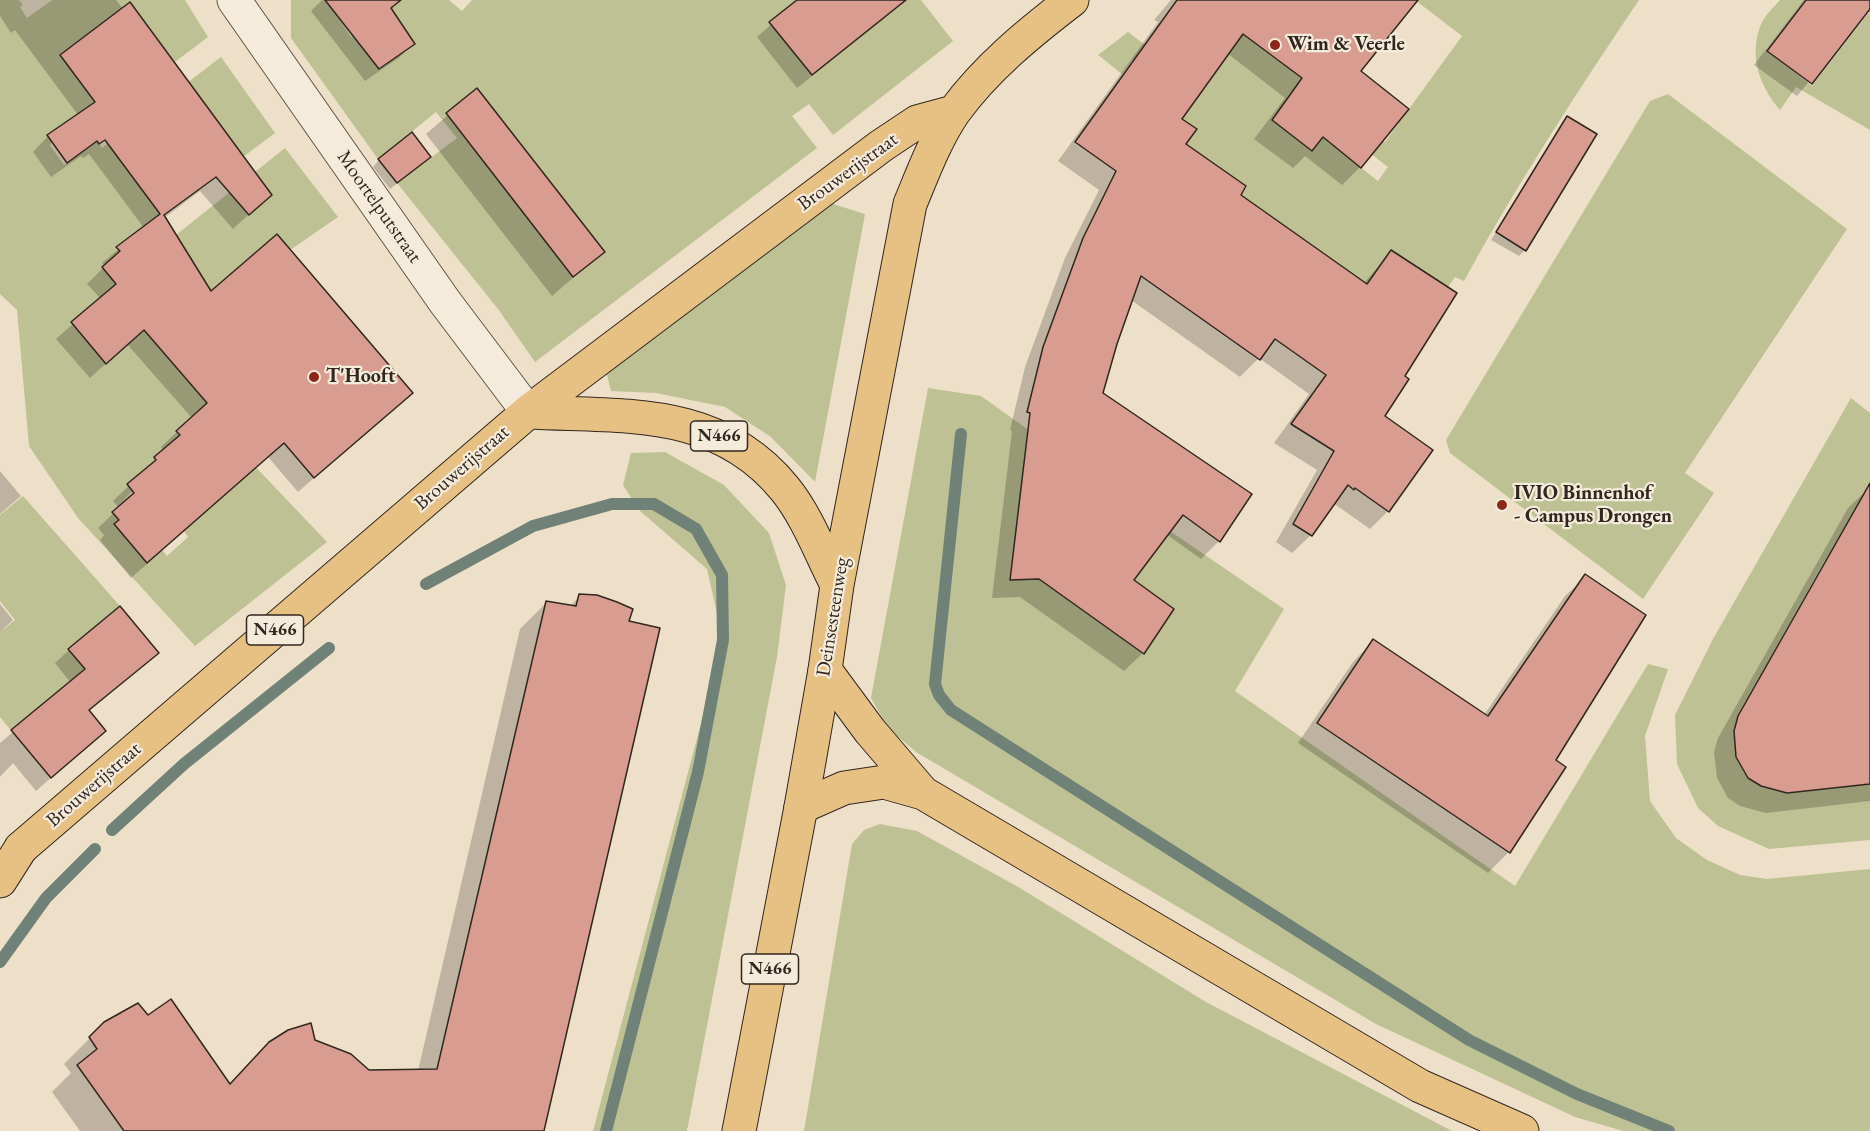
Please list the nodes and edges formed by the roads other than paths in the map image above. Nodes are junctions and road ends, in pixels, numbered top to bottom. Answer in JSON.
{"nodes":[{"id":1,"x":234,"y":0,"type":"edge"},
{"id":2,"x":1072,"y":0,"type":"edge"},
{"id":3,"x":954,"y":112,"type":"junction"},
{"id":4,"x":528,"y":412,"type":"junction"},
{"id":5,"x":837,"y":585,"type":"junction"},
{"id":6,"x":825,"y":670,"type":"junction"},
{"id":7,"x":923,"y":794,"type":"junction"},
{"id":8,"x":801,"y":807,"type":"junction"},
{"id":9,"x":10,"y":857,"type":"edge"},
{"id":10,"x":0,"y":881,"type":"edge"},
{"id":11,"x":739,"y":1131,"type":"edge"},
{"id":12,"x":1522,"y":1131,"type":"edge"}],
"edges":[{"from":1,"to":4,"type":"street","name":"Moortelputstraat"},
{"from":2,"to":3,"type":"main road","number":"N466"},
{"from":3,"to":4,"type":"main road","name":"Brouwerijstraat","number":"N466"},
{"from":3,"to":5,"type":"main road","name":"Deinsesteenweg","number":"N466"},
{"from":4,"to":5,"type":"main road","number":"N466"},
{"from":4,"to":9,"type":"main road","name":"Brouwerijstraat","number":"N466"},
{"from":5,"to":6,"type":"main road","name":"Deinsesteenweg","number":"N466"},
{"from":6,"to":7,"type":"main road"},
{"from":6,"to":8,"type":"main road","name":"Deinsesteenweg","number":"N466"},
{"from":7,"to":8,"type":"main road"},
{"from":7,"to":12,"type":"main road"},
{"from":8,"to":11,"type":"main road","name":"Deinsesteenweg","number":"N466"},
{"from":9,"to":10,"type":"main road","name":"Brouwerijstraat"}]}
